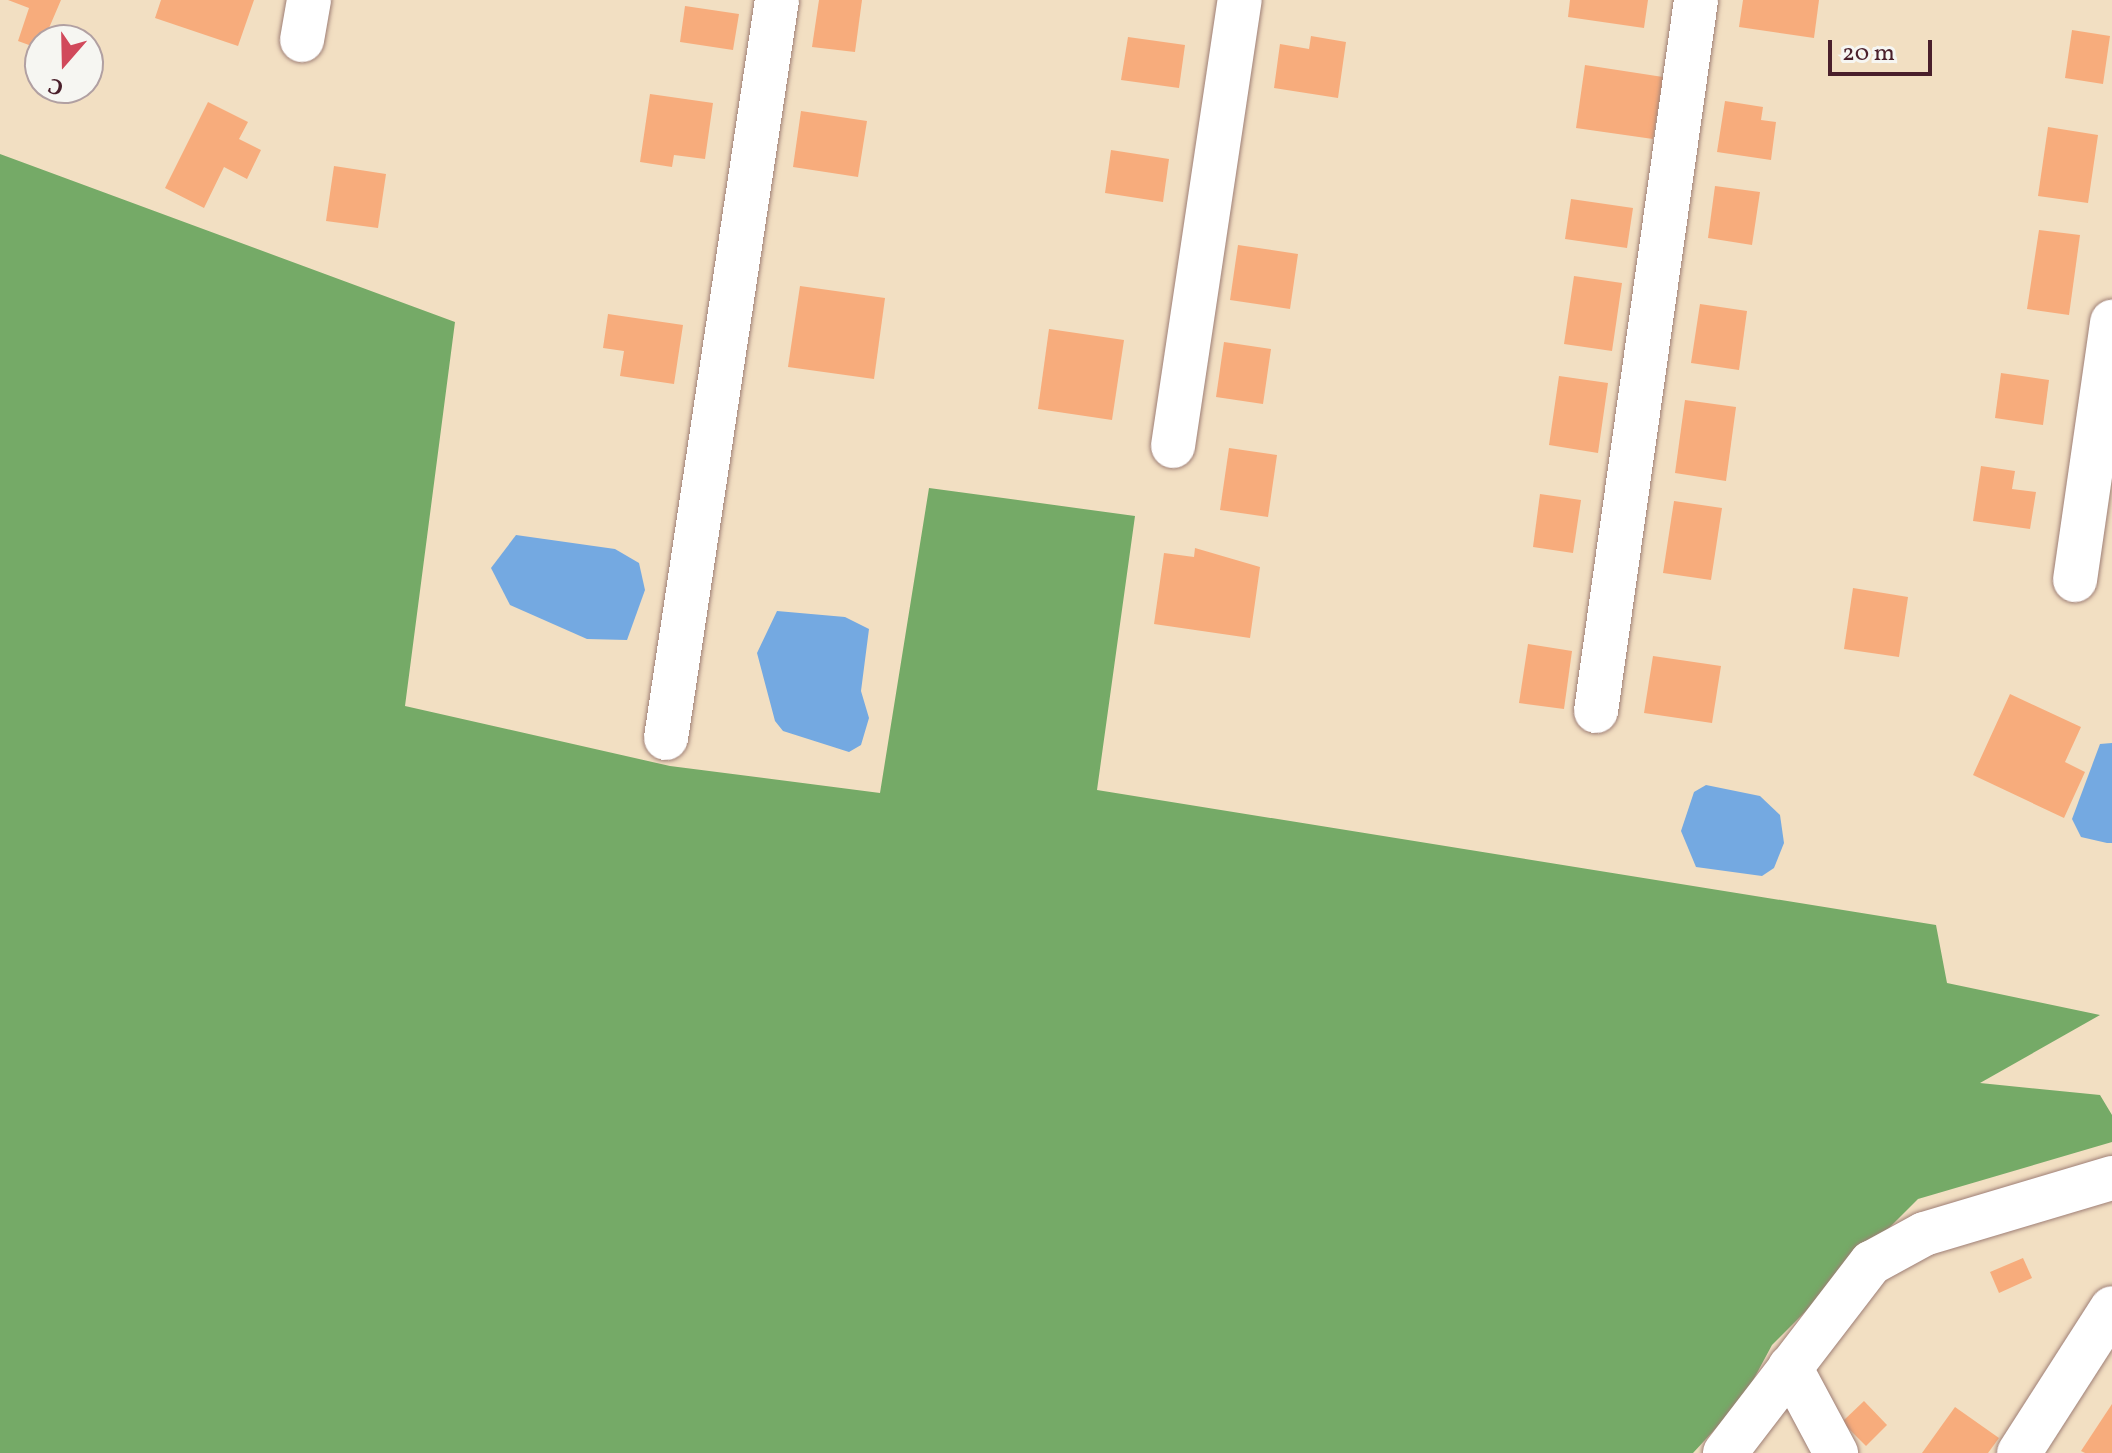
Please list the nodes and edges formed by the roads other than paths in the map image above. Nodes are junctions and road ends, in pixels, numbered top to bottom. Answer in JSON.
{"nodes":[{"id":1,"x":777,"y":0,"type":"edge"},
{"id":2,"x":1240,"y":0,"type":"edge"},
{"id":3,"x":1696,"y":0,"type":"edge"},
{"id":4,"x":2112,"y":322,"type":"edge"},
{"id":5,"x":1173,"y":446,"type":"dead end"},
{"id":6,"x":2075,"y":580,"type":"dead end"},
{"id":7,"x":1596,"y":711,"type":"dead end"},
{"id":8,"x":666,"y":738,"type":"dead end"},
{"id":9,"x":2112,"y":1178,"type":"edge"},
{"id":10,"x":2112,"y":1308,"type":"edge"},
{"id":11,"x":1790,"y":1367,"type":"junction"},
{"id":12,"x":1725,"y":1453,"type":"edge"},
{"id":13,"x":1836,"y":1453,"type":"edge"},
{"id":14,"x":2019,"y":1453,"type":"edge"}],
"edges":[{"from":1,"to":8,"type":"street"},
{"from":2,"to":5,"type":"street"},
{"from":3,"to":7,"type":"street"},
{"from":4,"to":6,"type":"street"},
{"from":9,"to":11,"type":"street"},
{"from":10,"to":14,"type":"street"},
{"from":11,"to":12,"type":"street"},
{"from":11,"to":13,"type":"street"}]}
